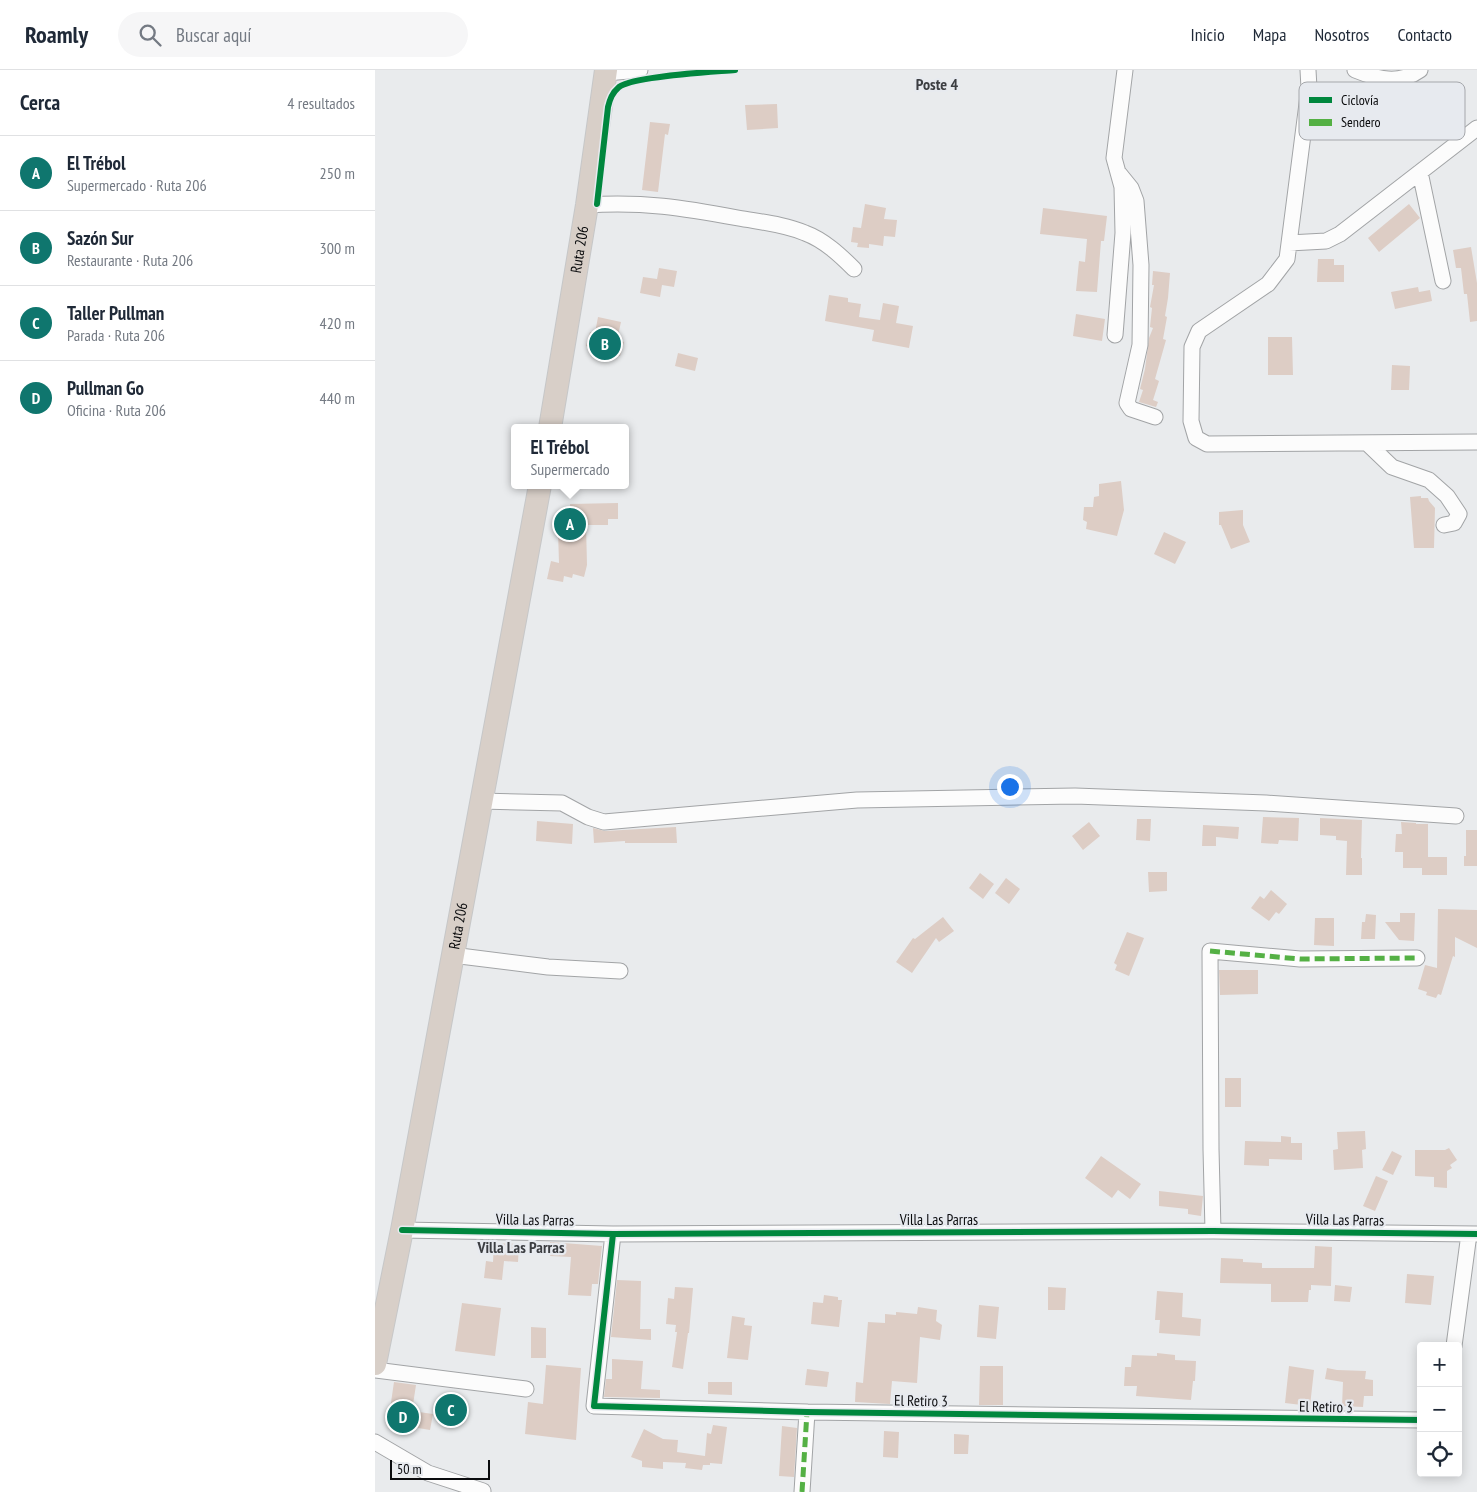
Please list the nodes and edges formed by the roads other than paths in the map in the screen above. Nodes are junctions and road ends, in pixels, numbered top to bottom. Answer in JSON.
{"nodes":[{"id":1,"x":640,"y":70,"type":"edge"},
{"id":2,"x":1125,"y":70,"type":"edge"},
{"id":3,"x":1355,"y":70,"type":"edge"},
{"id":4,"x":1420,"y":70,"type":"edge"},
{"id":5,"x":606,"y":71,"type":"edge"},
{"id":6,"x":1477,"y":128,"type":"edge"},
{"id":7,"x":1465,"y":137,"type":"edge"},
{"id":8,"x":1302,"y":140,"type":"edge"},
{"id":9,"x":1461,"y":140,"type":"edge"},
{"id":10,"x":1118,"y":172,"type":"junction"},
{"id":11,"x":1420,"y":172,"type":"junction"},
{"id":12,"x":587,"y":204,"type":"junction"},
{"id":13,"x":1289,"y":243,"type":"junction"},
{"id":14,"x":854,"y":269,"type":"dead end"},
{"id":15,"x":1443,"y":281,"type":"dead end"},
{"id":16,"x":1115,"y":335,"type":"dead end"},
{"id":17,"x":1155,"y":417,"type":"dead end"},
{"id":18,"x":550,"y":424,"type":"edge"},
{"id":19,"x":1477,"y":442,"type":"edge"},
{"id":20,"x":1369,"y":444,"type":"junction"},
{"id":21,"x":538,"y":489,"type":"edge"},
{"id":22,"x":1444,"y":525,"type":"dead end"},
{"id":23,"x":480,"y":801,"type":"junction"},
{"id":24,"x":1457,"y":816,"type":"dead end"},
{"id":25,"x":452,"y":955,"type":"junction"},
{"id":26,"x":1417,"y":958,"type":"dead end"},
{"id":27,"x":620,"y":972,"type":"dead end"},
{"id":28,"x":402,"y":1230,"type":"junction"},
{"id":29,"x":1213,"y":1231,"type":"junction"},
{"id":30,"x":613,"y":1234,"type":"junction"},
{"id":31,"x":1473,"y":1234,"type":"edge"},
{"id":32,"x":1455,"y":1342,"type":"edge"},
{"id":33,"x":375,"y":1364,"type":"edge"},
{"id":34,"x":375,"y":1370,"type":"edge"},
{"id":35,"x":526,"y":1390,"type":"dead end"},
{"id":36,"x":807,"y":1412,"type":"junction"},
{"id":37,"x":1417,"y":1420,"type":"edge"},
{"id":38,"x":375,"y":1442,"type":"edge"},
{"id":39,"x":483,"y":1491,"type":"edge"},
{"id":40,"x":802,"y":1492,"type":"edge"}],
"edges":[{"from":1,"to":5,"type":"street"},
{"from":2,"to":10,"type":"street"},
{"from":3,"to":4,"type":"street"},
{"from":5,"to":12,"type":"highway","name":"Ruta 206"},
{"from":6,"to":7,"type":"street"},
{"from":8,"to":13,"type":"street"},
{"from":9,"to":11,"type":"street"},
{"from":10,"to":16,"type":"street"},
{"from":10,"to":17,"type":"street"},
{"from":11,"to":13,"type":"street"},
{"from":11,"to":15,"type":"street"},
{"from":12,"to":14,"type":"street"},
{"from":12,"to":18,"type":"highway","name":"Ruta 206"},
{"from":13,"to":20,"type":"street"},
{"from":19,"to":20,"type":"street"},
{"from":20,"to":22,"type":"street"},
{"from":21,"to":23,"type":"highway","name":"Ruta 206"},
{"from":23,"to":24,"type":"street"},
{"from":23,"to":25,"type":"highway","name":"Ruta 206"},
{"from":25,"to":27,"type":"street"},
{"from":25,"to":28,"type":"highway","name":"Ruta 206"},
{"from":26,"to":29,"type":"street"},
{"from":28,"to":30,"type":"street","name":"Villa Las Parras"},
{"from":28,"to":33,"type":"highway","name":"Ruta 206"},
{"from":29,"to":30,"type":"street","name":"Villa Las Parras"},
{"from":29,"to":31,"type":"street","name":"Villa Las Parras"},
{"from":30,"to":36,"type":"street","name":"El Retiro 3"},
{"from":31,"to":32,"type":"street"},
{"from":34,"to":35,"type":"street"},
{"from":36,"to":37,"type":"street","name":"El Retiro 3"},
{"from":36,"to":40,"type":"street"},
{"from":38,"to":39,"type":"street"}]}
